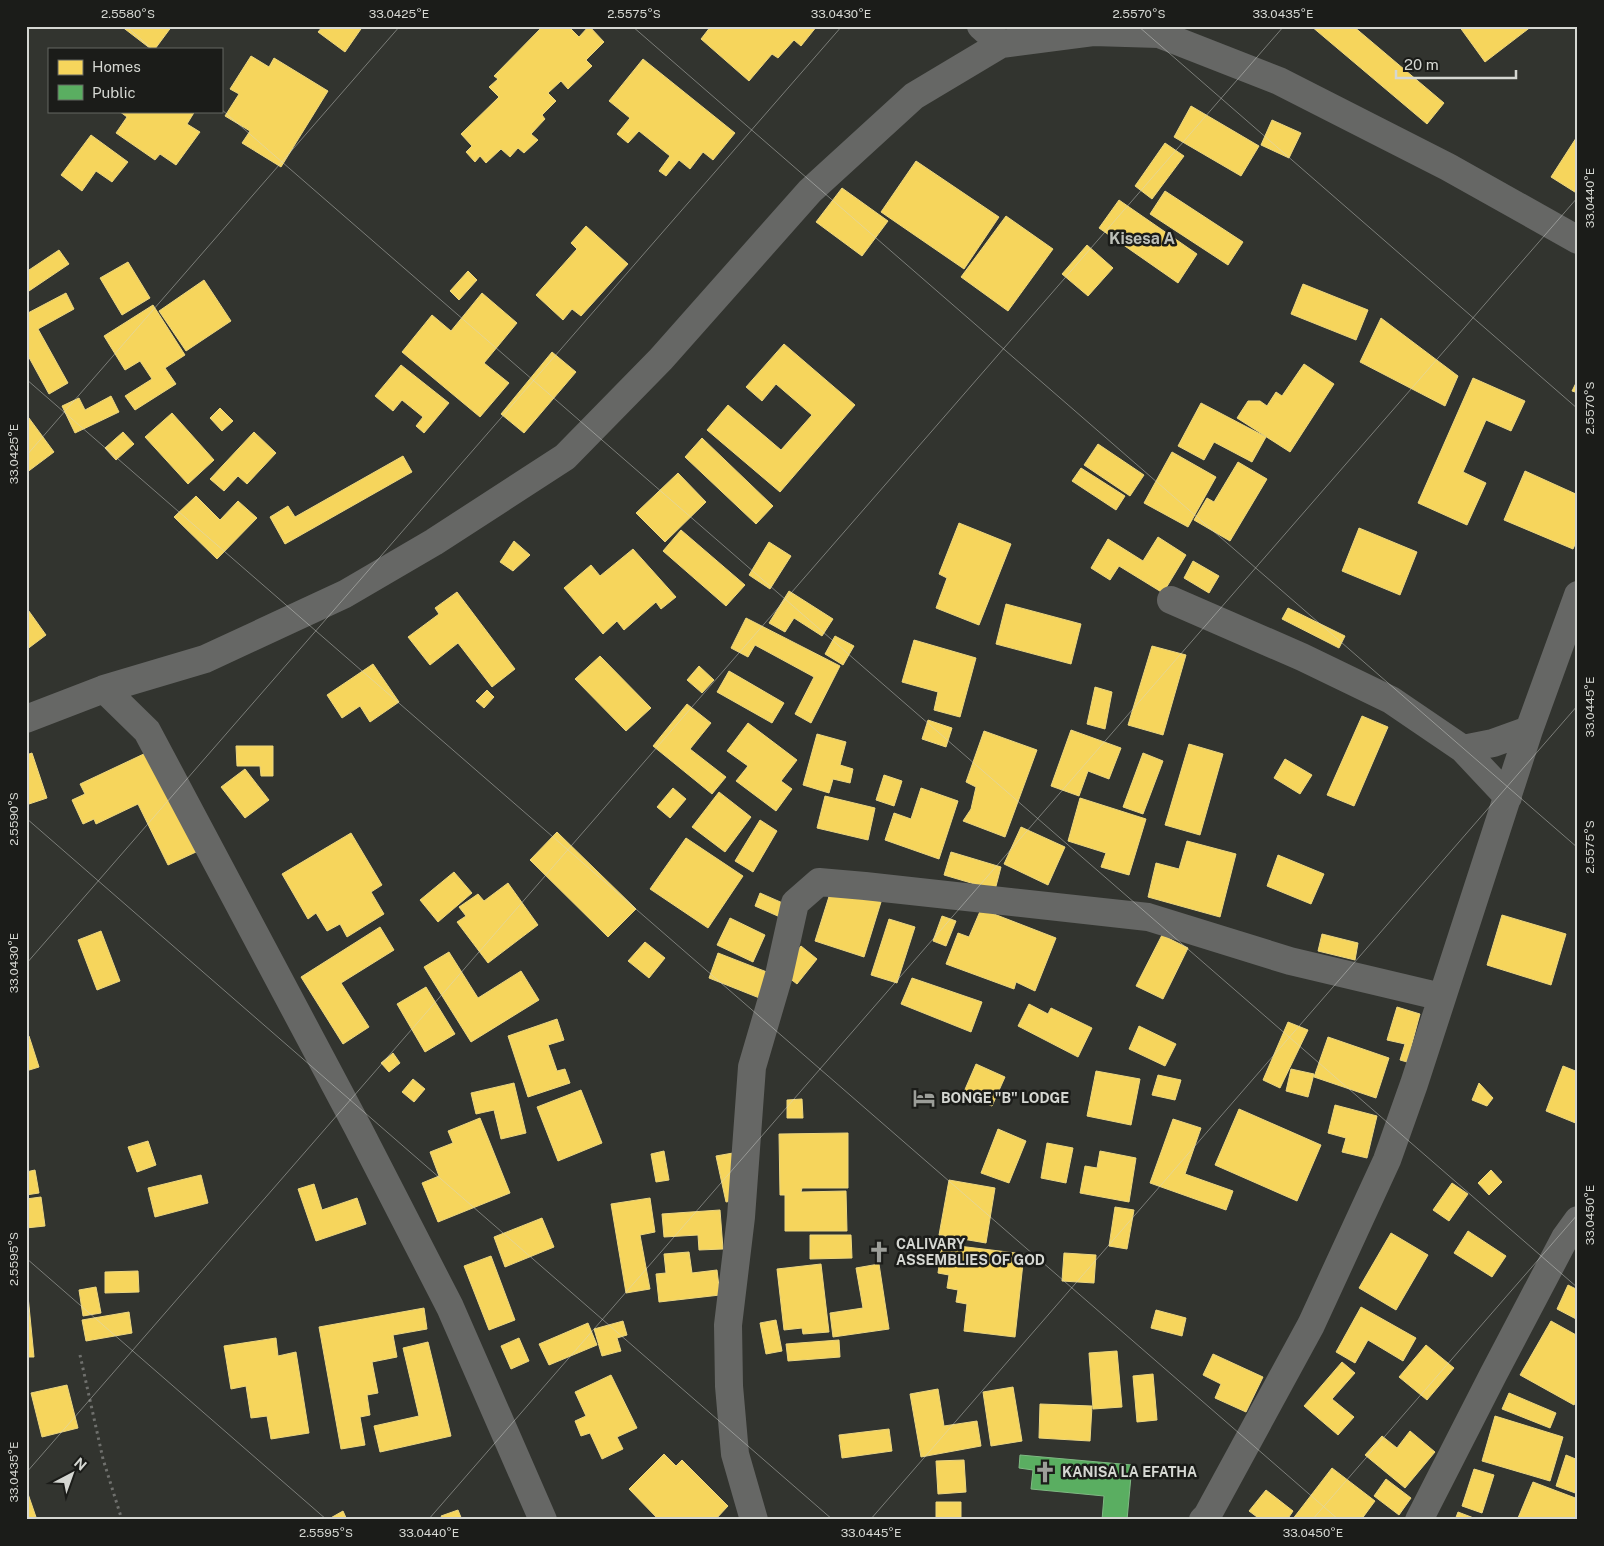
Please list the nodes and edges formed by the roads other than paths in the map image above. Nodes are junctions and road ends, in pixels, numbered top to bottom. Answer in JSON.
{"nodes":[{"id":1,"x":980,"y":26,"type":"edge"},
{"id":2,"x":1163,"y":30,"type":"edge"},
{"id":3,"x":1001,"y":44,"type":"junction"},
{"id":4,"x":1578,"y":240,"type":"edge"},
{"id":5,"x":1578,"y":595,"type":"edge"},
{"id":6,"x":1171,"y":600,"type":"dead end"},
{"id":7,"x":104,"y":689,"type":"junction"},
{"id":8,"x":26,"y":719,"type":"edge"},
{"id":9,"x":1529,"y":730,"type":"junction"},
{"id":10,"x":1463,"y":749,"type":"junction"},
{"id":11,"x":1508,"y":797,"type":"junction"},
{"id":12,"x":1442,"y":997,"type":"junction"},
{"id":13,"x":1578,"y":1220,"type":"edge"},
{"id":14,"x":543,"y":1520,"type":"edge"},
{"id":15,"x":754,"y":1520,"type":"edge"},
{"id":16,"x":1203,"y":1520,"type":"edge"},
{"id":17,"x":1419,"y":1520,"type":"edge"}],
"edges":[{"from":1,"to":3,"type":"street"},
{"from":2,"to":3,"type":"street"},
{"from":2,"to":4,"type":"street"},
{"from":3,"to":7,"type":"street"},
{"from":5,"to":9,"type":"street"},
{"from":6,"to":10,"type":"street"},
{"from":7,"to":8,"type":"street"},
{"from":7,"to":14,"type":"street"},
{"from":9,"to":10,"type":"street"},
{"from":9,"to":11,"type":"street"},
{"from":10,"to":11,"type":"street"},
{"from":11,"to":12,"type":"street"},
{"from":12,"to":15,"type":"street"},
{"from":12,"to":16,"type":"street"},
{"from":13,"to":17,"type":"street"}]}
